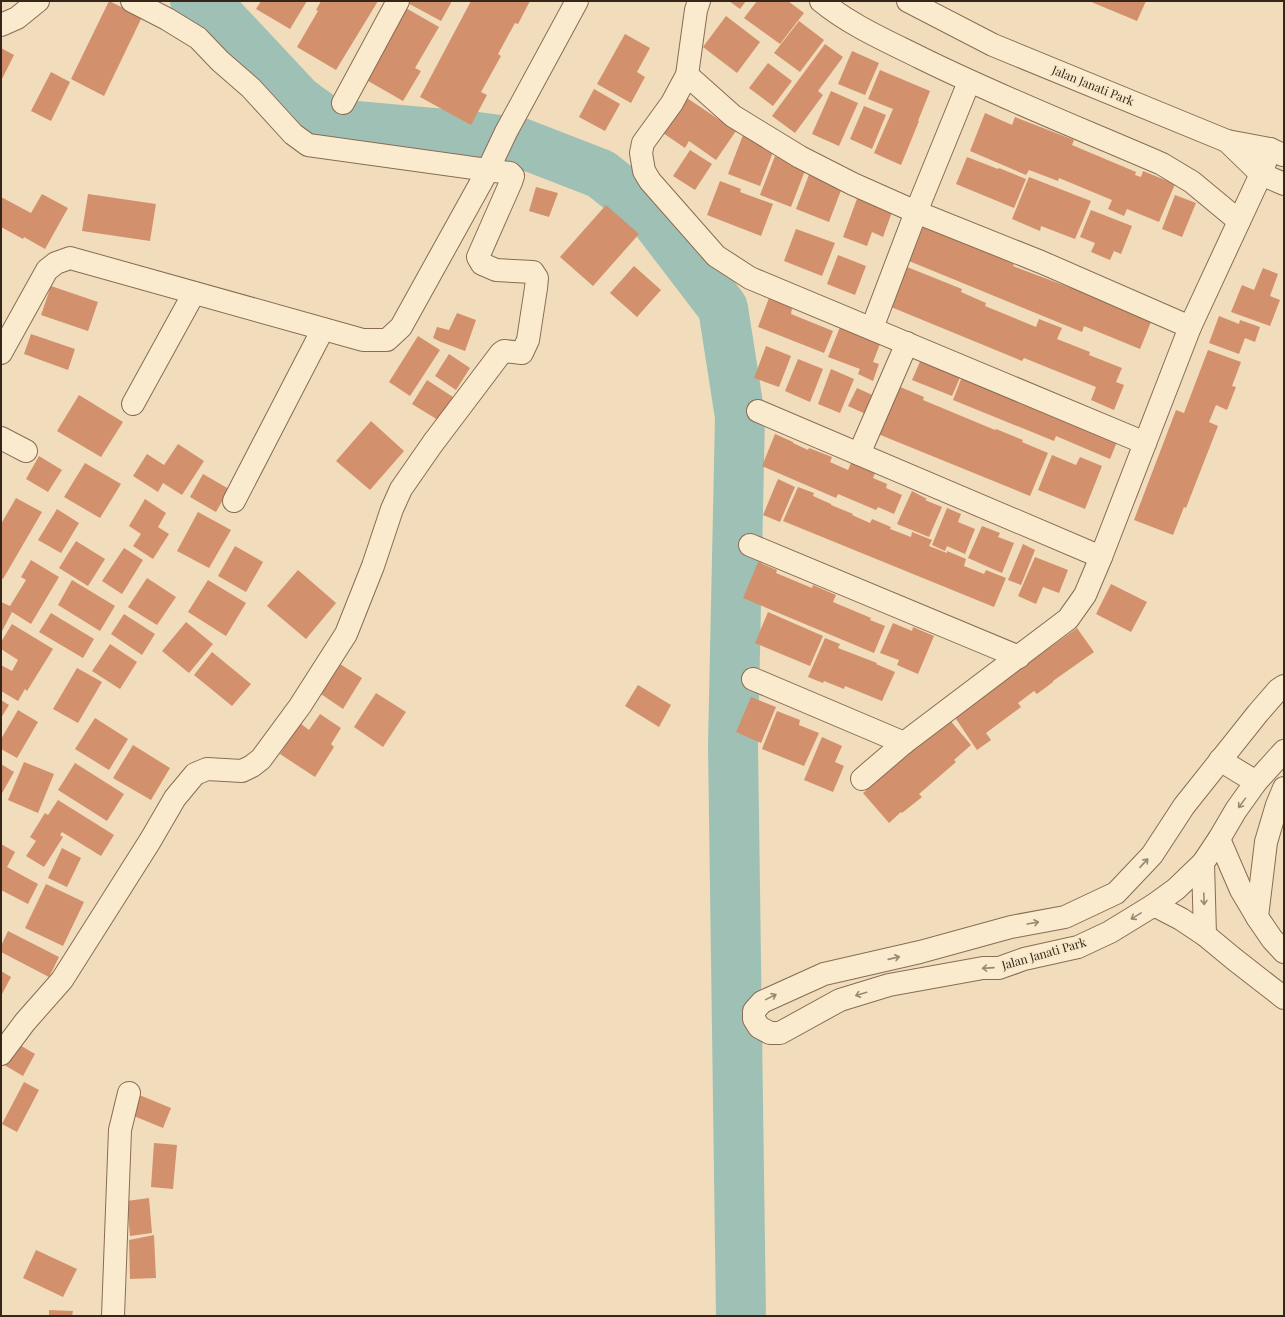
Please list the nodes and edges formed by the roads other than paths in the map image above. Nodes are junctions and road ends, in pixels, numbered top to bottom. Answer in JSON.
{"nodes":[{"id":1,"x":38,"y":1,"type":"edge"},
{"id":2,"x":132,"y":1,"type":"edge"},
{"id":3,"x":398,"y":1,"type":"edge"},
{"id":4,"x":576,"y":1,"type":"edge"},
{"id":5,"x":700,"y":1,"type":"edge"},
{"id":6,"x":821,"y":1,"type":"edge"},
{"id":7,"x":908,"y":1,"type":"edge"},
{"id":8,"x":1,"y":25,"type":"edge"},
{"id":9,"x":687,"y":75,"type":"junction"},
{"id":10,"x":969,"y":82,"type":"junction"},
{"id":11,"x":343,"y":102,"type":"dead end"},
{"id":12,"x":1227,"y":141,"type":"junction"},
{"id":13,"x":1277,"y":152,"type":"edge"},
{"id":14,"x":491,"y":164,"type":"junction"},
{"id":15,"x":1261,"y":174,"type":"junction"},
{"id":16,"x":1284,"y":184,"type":"edge"},
{"id":17,"x":916,"y":212,"type":"junction"},
{"id":18,"x":1239,"y":221,"type":"junction"},
{"id":19,"x":194,"y":293,"type":"junction"},
{"id":20,"x":1190,"y":327,"type":"junction"},
{"id":21,"x":323,"y":328,"type":"junction"},
{"id":22,"x":872,"y":328,"type":"junction"},
{"id":23,"x":907,"y":344,"type":"junction"},
{"id":24,"x":1,"y":353,"type":"edge"},
{"id":25,"x":133,"y":404,"type":"dead end"},
{"id":26,"x":758,"y":411,"type":"dead end"},
{"id":27,"x":1,"y":438,"type":"edge"},
{"id":28,"x":1145,"y":443,"type":"junction"},
{"id":29,"x":26,"y":451,"type":"dead end"},
{"id":30,"x":859,"y":454,"type":"junction"},
{"id":31,"x":234,"y":501,"type":"dead end"},
{"id":32,"x":750,"y":545,"type":"dead end"},
{"id":33,"x":1101,"y":557,"type":"junction"},
{"id":34,"x":1019,"y":657,"type":"junction"},
{"id":35,"x":753,"y":679,"type":"dead end"},
{"id":36,"x":1284,"y":686,"type":"edge"},
{"id":37,"x":904,"y":743,"type":"junction"},
{"id":38,"x":1284,"y":751,"type":"edge"},
{"id":39,"x":1220,"y":760,"type":"junction"},
{"id":40,"x":862,"y":779,"type":"dead end"},
{"id":41,"x":1256,"y":782,"type":"junction"},
{"id":42,"x":1284,"y":788,"type":"edge"},
{"id":43,"x":1220,"y":839,"type":"junction"},
{"id":44,"x":1203,"y":863,"type":"junction"},
{"id":45,"x":1154,"y":906,"type":"junction"},
{"id":46,"x":1257,"y":917,"type":"junction"},
{"id":47,"x":1011,"y":927,"type":"junction"},
{"id":48,"x":1205,"y":935,"type":"junction"},
{"id":49,"x":1284,"y":952,"type":"edge"},
{"id":50,"x":1024,"y":959,"type":"junction"},
{"id":51,"x":1284,"y":998,"type":"edge"},
{"id":52,"x":1,"y":1054,"type":"edge"},
{"id":53,"x":129,"y":1093,"type":"dead end"},
{"id":54,"x":114,"y":1316,"type":"edge"}],
"edges":[{"from":1,"to":8,"type":"street"},
{"from":2,"to":14,"type":"street"},
{"from":3,"to":11,"type":"street"},
{"from":4,"to":14,"type":"street"},
{"from":5,"to":9,"type":"street"},
{"from":6,"to":10,"type":"street"},
{"from":7,"to":12,"type":"street","name":"Jalan Janati Park"},
{"from":9,"to":17,"type":"street"},
{"from":9,"to":22,"type":"street"},
{"from":10,"to":17,"type":"street"},
{"from":10,"to":18,"type":"street"},
{"from":12,"to":13,"type":"street","name":"Jalan Janati Park"},
{"from":12,"to":15,"type":"street"},
{"from":13,"to":15,"type":"street"},
{"from":14,"to":21,"type":"street"},
{"from":14,"to":52,"type":"street"},
{"from":15,"to":16,"type":"street"},
{"from":15,"to":18,"type":"street"},
{"from":17,"to":20,"type":"street"},
{"from":17,"to":22,"type":"street"},
{"from":18,"to":20,"type":"street"},
{"from":19,"to":21,"type":"street"},
{"from":19,"to":24,"type":"street"},
{"from":19,"to":25,"type":"street"},
{"from":20,"to":28,"type":"street"},
{"from":21,"to":31,"type":"street"},
{"from":22,"to":23,"type":"street"},
{"from":23,"to":28,"type":"street"},
{"from":23,"to":30,"type":"street"},
{"from":26,"to":30,"type":"street"},
{"from":27,"to":29,"type":"street"},
{"from":28,"to":33,"type":"street"},
{"from":30,"to":33,"type":"street"},
{"from":32,"to":34,"type":"street"},
{"from":33,"to":34,"type":"street"},
{"from":34,"to":37,"type":"street"},
{"from":35,"to":37,"type":"street"},
{"from":36,"to":39,"type":"street"},
{"from":37,"to":40,"type":"street"},
{"from":38,"to":41,"type":"street","name":"Jalan Janati Park"},
{"from":39,"to":41,"type":"street"},
{"from":47,"to":39,"type":"street","one_way":true},
{"from":41,"to":43,"type":"street","name":"Jalan Janati Park","one_way":true},
{"from":42,"to":46,"type":"street"},
{"from":43,"to":44,"type":"street","name":"Jalan Janati Park"},
{"from":43,"to":46,"type":"street"},
{"from":44,"to":45,"type":"street","name":"Jalan Janati Park"},
{"from":44,"to":48,"type":"street","one_way":true},
{"from":45,"to":48,"type":"street"},
{"from":45,"to":50,"type":"street","name":"Jalan Janati Park","one_way":true},
{"from":46,"to":49,"type":"street"},
{"from":47,"to":50,"type":"street"},
{"from":50,"to":47,"type":"street","name":"Jalan Janati Park","one_way":true},
{"from":48,"to":51,"type":"street"},
{"from":53,"to":54,"type":"street"}]}
